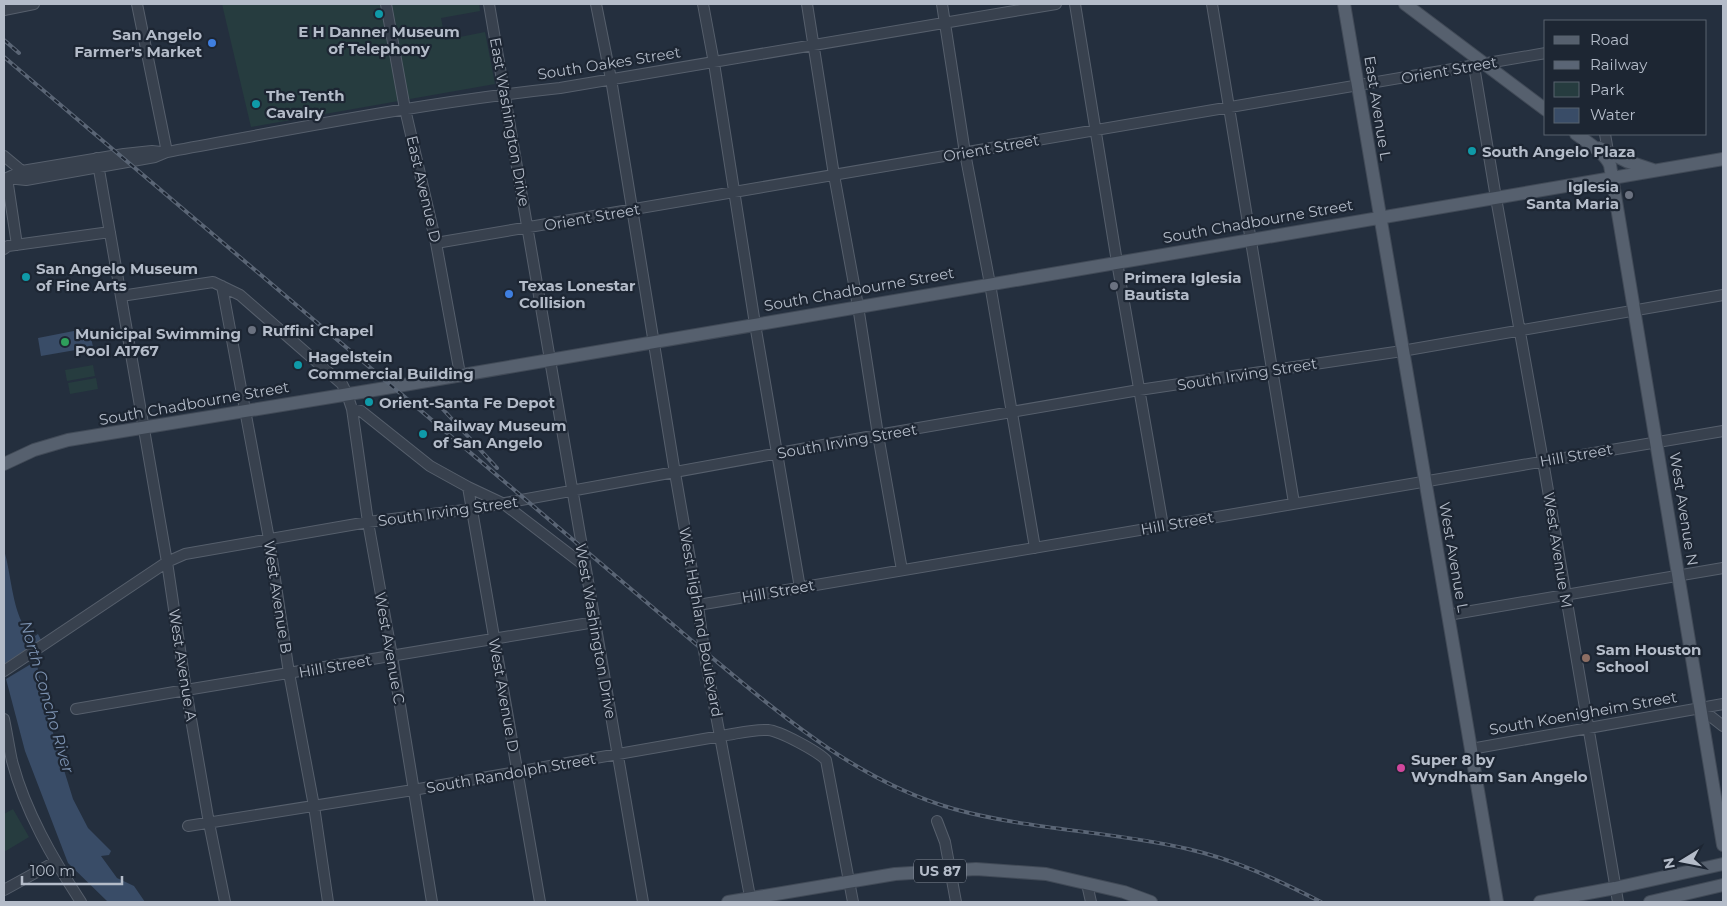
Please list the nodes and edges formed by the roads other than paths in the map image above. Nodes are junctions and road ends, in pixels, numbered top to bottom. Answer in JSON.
{"nodes":[{"id":1,"x":34,"y":4,"type":"edge"},
{"id":2,"x":137,"y":4,"type":"edge"},
{"id":3,"x":386,"y":4,"type":"edge"},
{"id":4,"x":489,"y":4,"type":"edge"},
{"id":5,"x":596,"y":4,"type":"edge"},
{"id":6,"x":703,"y":4,"type":"edge"},
{"id":7,"x":807,"y":4,"type":"edge"},
{"id":8,"x":942,"y":4,"type":"edge"},
{"id":9,"x":1056,"y":4,"type":"edge"},
{"id":10,"x":1075,"y":4,"type":"edge"},
{"id":11,"x":1212,"y":4,"type":"edge"},
{"id":12,"x":1344,"y":4,"type":"edge"},
{"id":13,"x":1405,"y":4,"type":"edge"},
{"id":14,"x":4,"y":10,"type":"edge"},
{"id":15,"x":945,"y":22,"type":"junction"},
{"id":16,"x":814,"y":44,"type":"junction"},
{"id":17,"x":1544,"y":53,"type":"edge"},
{"id":18,"x":714,"y":63,"type":"junction"},
{"id":19,"x":1480,"y":65,"type":"junction"},
{"id":20,"x":611,"y":78,"type":"junction"},
{"id":21,"x":1358,"y":85,"type":"junction"},
{"id":22,"x":505,"y":94,"type":"junction"},
{"id":23,"x":1228,"y":108,"type":"junction"},
{"id":24,"x":405,"y":109,"type":"junction"},
{"id":25,"x":1544,"y":109,"type":"edge"},
{"id":26,"x":1096,"y":130,"type":"junction"},
{"id":27,"x":1577,"y":135,"type":"edge"},
{"id":28,"x":1605,"y":135,"type":"edge"},
{"id":29,"x":1591,"y":145,"type":"junction"},
{"id":30,"x":1608,"y":151,"type":"junction"},
{"id":31,"x":167,"y":152,"type":"junction"},
{"id":32,"x":965,"y":153,"type":"junction"},
{"id":33,"x":4,"y":156,"type":"edge"},
{"id":34,"x":1723,"y":159,"type":"edge"},
{"id":35,"x":98,"y":162,"type":"junction"},
{"id":36,"x":1610,"y":165,"type":"junction"},
{"id":37,"x":22,"y":171,"type":"junction"},
{"id":38,"x":1656,"y":171,"type":"junction"},
{"id":39,"x":834,"y":175,"type":"junction"},
{"id":40,"x":1612,"y":178,"type":"junction"},
{"id":41,"x":6,"y":179,"type":"edge"},
{"id":42,"x":733,"y":192,"type":"junction"},
{"id":43,"x":1496,"y":198,"type":"junction"},
{"id":44,"x":632,"y":210,"type":"junction"},
{"id":45,"x":1380,"y":217,"type":"junction"},
{"id":46,"x":528,"y":228,"type":"junction"},
{"id":47,"x":110,"y":232,"type":"junction"},
{"id":48,"x":1251,"y":239,"type":"junction"},
{"id":49,"x":436,"y":243,"type":"junction"},
{"id":50,"x":17,"y":245,"type":"junction"},
{"id":51,"x":4,"y":249,"type":"edge"},
{"id":52,"x":1117,"y":262,"type":"junction"},
{"id":53,"x":990,"y":284,"type":"junction"},
{"id":54,"x":222,"y":286,"type":"junction"},
{"id":55,"x":1723,"y":295,"type":"edge"},
{"id":56,"x":121,"y":296,"type":"junction"},
{"id":57,"x":858,"y":306,"type":"junction"},
{"id":58,"x":1634,"y":311,"type":"junction"},
{"id":59,"x":755,"y":324,"type":"junction"},
{"id":60,"x":1519,"y":331,"type":"junction"},
{"id":61,"x":654,"y":341,"type":"junction"},
{"id":62,"x":1402,"y":351,"type":"junction"},
{"id":63,"x":550,"y":359,"type":"junction"},
{"id":64,"x":1271,"y":370,"type":"junction"},
{"id":65,"x":460,"y":374,"type":"junction"},
{"id":66,"x":1140,"y":390,"type":"junction"},
{"id":67,"x":347,"y":394,"type":"junction"},
{"id":68,"x":352,"y":409,"type":"junction"},
{"id":69,"x":244,"y":410,"type":"junction"},
{"id":70,"x":1011,"y":413,"type":"junction"},
{"id":71,"x":143,"y":427,"type":"junction"},
{"id":72,"x":1723,"y":431,"type":"edge"},
{"id":73,"x":878,"y":435,"type":"junction"},
{"id":74,"x":1656,"y":442,"type":"junction"},
{"id":75,"x":776,"y":454,"type":"junction"},
{"id":76,"x":1543,"y":461,"type":"junction"},
{"id":77,"x":4,"y":464,"type":"edge"},
{"id":78,"x":675,"y":473,"type":"junction"},
{"id":79,"x":1425,"y":481,"type":"junction"},
{"id":80,"x":468,"y":487,"type":"junction"},
{"id":81,"x":572,"y":491,"type":"junction"},
{"id":82,"x":1294,"y":503,"type":"junction"},
{"id":83,"x":504,"y":504,"type":"junction"},
{"id":84,"x":472,"y":509,"type":"junction"},
{"id":85,"x":368,"y":522,"type":"junction"},
{"id":86,"x":1163,"y":526,"type":"junction"},
{"id":87,"x":269,"y":539,"type":"junction"},
{"id":88,"x":1035,"y":548,"type":"junction"},
{"id":89,"x":167,"y":562,"type":"junction"},
{"id":90,"x":585,"y":566,"type":"junction"},
{"id":91,"x":1723,"y":568,"type":"edge"},
{"id":92,"x":902,"y":570,"type":"junction"},
{"id":93,"x":1678,"y":575,"type":"junction"},
{"id":94,"x":800,"y":588,"type":"junction"},
{"id":95,"x":1565,"y":595,"type":"junction"},
{"id":96,"x":698,"y":605,"type":"junction"},
{"id":97,"x":1448,"y":615,"type":"junction"},
{"id":98,"x":595,"y":622,"type":"junction"},
{"id":99,"x":494,"y":639,"type":"junction"},
{"id":100,"x":392,"y":656,"type":"junction"},
{"id":101,"x":4,"y":672,"type":"edge"},
{"id":102,"x":289,"y":674,"type":"junction"},
{"id":103,"x":186,"y":690,"type":"junction"},
{"id":104,"x":1723,"y":704,"type":"edge"},
{"id":105,"x":1700,"y":708,"type":"junction"},
{"id":106,"x":76,"y":709,"type":"dead end"},
{"id":107,"x":4,"y":719,"type":"edge"},
{"id":108,"x":1723,"y":726,"type":"edge"},
{"id":109,"x":1588,"y":728,"type":"junction"},
{"id":110,"x":721,"y":736,"type":"junction"},
{"id":111,"x":1471,"y":749,"type":"junction"},
{"id":112,"x":618,"y":755,"type":"junction"},
{"id":113,"x":517,"y":771,"type":"junction"},
{"id":114,"x":413,"y":790,"type":"junction"},
{"id":115,"x":314,"y":806,"type":"junction"},
{"id":116,"x":937,"y":821,"type":"dead end"},
{"id":117,"x":209,"y":823,"type":"junction"},
{"id":118,"x":188,"y":826,"type":"dead end"},
{"id":119,"x":1723,"y":845,"type":"edge"},
{"id":120,"x":55,"y":862,"type":"junction"},
{"id":121,"x":1723,"y":864,"type":"edge"},
{"id":122,"x":950,"y":870,"type":"junction"},
{"id":123,"x":849,"y":883,"type":"junction"},
{"id":124,"x":1087,"y":884,"type":"junction"},
{"id":125,"x":1723,"y":885,"type":"edge"},
{"id":126,"x":1615,"y":888,"type":"junction"},
{"id":127,"x":4,"y":890,"type":"edge"},
{"id":128,"x":750,"y":900,"type":"edge"},
{"id":129,"x":81,"y":902,"type":"edge"},
{"id":130,"x":225,"y":902,"type":"edge"},
{"id":131,"x":328,"y":902,"type":"edge"},
{"id":132,"x":432,"y":902,"type":"edge"},
{"id":133,"x":540,"y":902,"type":"edge"},
{"id":134,"x":643,"y":902,"type":"edge"},
{"id":135,"x":728,"y":902,"type":"edge"},
{"id":136,"x":853,"y":902,"type":"edge"},
{"id":137,"x":956,"y":902,"type":"edge"},
{"id":138,"x":1091,"y":902,"type":"edge"},
{"id":139,"x":1151,"y":902,"type":"edge"},
{"id":140,"x":1497,"y":902,"type":"edge"},
{"id":141,"x":1540,"y":902,"type":"edge"},
{"id":142,"x":1618,"y":902,"type":"edge"},
{"id":143,"x":1650,"y":902,"type":"edge"}],
"edges":[{"from":1,"to":14,"type":"street"},
{"from":2,"to":31,"type":"street"},
{"from":3,"to":24,"type":"street","name":"East Avenue D"},
{"from":4,"to":22,"type":"street","name":"East Washington Drive"},
{"from":5,"to":20,"type":"street","name":"West Highland Boulevard"},
{"from":6,"to":18,"type":"street"},
{"from":7,"to":16,"type":"street"},
{"from":8,"to":15,"type":"street"},
{"from":9,"to":15,"type":"street","name":"South Oakes Street"},
{"from":10,"to":26,"type":"street"},
{"from":11,"to":23,"type":"street"},
{"from":12,"to":21,"type":"main road","name":"East Avenue L"},
{"from":13,"to":19,"type":"main road"},
{"from":15,"to":16,"type":"street","name":"South Oakes Street"},
{"from":15,"to":32,"type":"street"},
{"from":16,"to":18,"type":"street","name":"South Oakes Street"},
{"from":16,"to":39,"type":"street"},
{"from":17,"to":19,"type":"street","name":"Orient Street"},
{"from":18,"to":20,"type":"street","name":"South Oakes Street"},
{"from":18,"to":42,"type":"street"},
{"from":19,"to":21,"type":"street","name":"Orient Street"},
{"from":19,"to":25,"type":"main road"},
{"from":19,"to":43,"type":"street","name":"West Avenue M"},
{"from":20,"to":22,"type":"street","name":"South Oakes Street"},
{"from":20,"to":44,"type":"street","name":"West Highland Boulevard"},
{"from":21,"to":23,"type":"street","name":"Orient Street"},
{"from":21,"to":45,"type":"main road","name":"East Avenue L"},
{"from":22,"to":24,"type":"street","name":"South Oakes Street"},
{"from":22,"to":46,"type":"street","name":"East Washington Drive"},
{"from":23,"to":26,"type":"street","name":"Orient Street"},
{"from":23,"to":48,"type":"street"},
{"from":24,"to":31,"type":"street","name":"South Oakes Street"},
{"from":24,"to":49,"type":"street","name":"East Avenue D"},
{"from":26,"to":32,"type":"street","name":"Orient Street"},
{"from":26,"to":52,"type":"street"},
{"from":27,"to":29,"type":"main road"},
{"from":28,"to":30,"type":"street"},
{"from":29,"to":30,"type":"main road"},
{"from":29,"to":36,"type":"main road"},
{"from":30,"to":36,"type":"street"},
{"from":30,"to":38,"type":"main road"},
{"from":31,"to":35,"type":"street","name":"South Oakes Street"},
{"from":32,"to":39,"type":"street","name":"Orient Street"},
{"from":32,"to":53,"type":"street"},
{"from":33,"to":37,"type":"street"},
{"from":34,"to":38,"type":"main road","name":"South Chadbourne Street"},
{"from":35,"to":37,"type":"street","name":"South Oakes Street"},
{"from":35,"to":41,"type":"street","name":"South Oakes Street"},
{"from":35,"to":47,"type":"street","name":"West Avenue A"},
{"from":36,"to":40,"type":"main road"},
{"from":37,"to":41,"type":"street","name":"South Oakes Street"},
{"from":38,"to":40,"type":"main road","name":"South Chadbourne Street"},
{"from":39,"to":42,"type":"street","name":"Orient Street"},
{"from":39,"to":57,"type":"street"},
{"from":40,"to":43,"type":"main road","name":"South Chadbourne Street"},
{"from":40,"to":58,"type":"main road","name":"West Avenue N"},
{"from":41,"to":50,"type":"street"},
{"from":42,"to":44,"type":"street","name":"Orient Street"},
{"from":42,"to":59,"type":"street"},
{"from":43,"to":45,"type":"main road","name":"South Chadbourne Street"},
{"from":43,"to":60,"type":"street","name":"West Avenue M"},
{"from":44,"to":46,"type":"street","name":"Orient Street"},
{"from":44,"to":61,"type":"street","name":"West Highland Boulevard"},
{"from":45,"to":48,"type":"main road","name":"South Chadbourne Street"},
{"from":45,"to":62,"type":"main road","name":"West Avenue L"},
{"from":46,"to":49,"type":"street","name":"Orient Street"},
{"from":46,"to":63,"type":"street","name":"East Washington Drive"},
{"from":47,"to":50,"type":"street"},
{"from":47,"to":56,"type":"street","name":"West Avenue A"},
{"from":48,"to":52,"type":"main road","name":"South Chadbourne Street"},
{"from":48,"to":64,"type":"street"},
{"from":49,"to":65,"type":"street","name":"East Avenue D"},
{"from":50,"to":51,"type":"street"},
{"from":52,"to":53,"type":"main road","name":"South Chadbourne Street"},
{"from":52,"to":66,"type":"street"},
{"from":53,"to":57,"type":"main road","name":"South Chadbourne Street"},
{"from":53,"to":70,"type":"street"},
{"from":54,"to":56,"type":"street"},
{"from":54,"to":67,"type":"street"},
{"from":54,"to":69,"type":"street","name":"West Avenue B"},
{"from":55,"to":58,"type":"street","name":"South Irving Street"},
{"from":56,"to":71,"type":"street","name":"West Avenue A"},
{"from":57,"to":59,"type":"main road","name":"South Chadbourne Street"},
{"from":57,"to":73,"type":"street"},
{"from":58,"to":60,"type":"street","name":"South Irving Street"},
{"from":58,"to":74,"type":"main road","name":"West Avenue N"},
{"from":59,"to":61,"type":"main road","name":"South Chadbourne Street"},
{"from":59,"to":75,"type":"street"},
{"from":60,"to":62,"type":"street","name":"South Irving Street"},
{"from":60,"to":76,"type":"street","name":"West Avenue M"},
{"from":61,"to":63,"type":"main road","name":"South Chadbourne Street"},
{"from":61,"to":78,"type":"street","name":"West Highland Boulevard"},
{"from":62,"to":64,"type":"street","name":"South Irving Street"},
{"from":62,"to":79,"type":"main road","name":"West Avenue L"},
{"from":63,"to":65,"type":"main road","name":"South Chadbourne Street"},
{"from":63,"to":81,"type":"street","name":"West Washington Drive"},
{"from":64,"to":66,"type":"street","name":"South Irving Street"},
{"from":64,"to":82,"type":"street"},
{"from":65,"to":67,"type":"main road","name":"South Chadbourne Street"},
{"from":66,"to":70,"type":"street","name":"South Irving Street"},
{"from":66,"to":86,"type":"street"},
{"from":67,"to":68,"type":"street","name":"West Avenue C"},
{"from":67,"to":69,"type":"main road","name":"South Chadbourne Street"},
{"from":68,"to":80,"type":"street"},
{"from":68,"to":85,"type":"street","name":"West Avenue C"},
{"from":69,"to":71,"type":"main road","name":"South Chadbourne Street"},
{"from":69,"to":87,"type":"street","name":"West Avenue B"},
{"from":70,"to":73,"type":"street","name":"South Irving Street"},
{"from":70,"to":88,"type":"street"},
{"from":71,"to":77,"type":"main road","name":"South Chadbourne Street"},
{"from":71,"to":89,"type":"street","name":"West Avenue A"},
{"from":72,"to":74,"type":"street","name":"Hill Street"},
{"from":73,"to":75,"type":"street","name":"South Irving Street"},
{"from":73,"to":92,"type":"street"},
{"from":74,"to":76,"type":"street","name":"Hill Street"},
{"from":74,"to":93,"type":"main road","name":"West Avenue N"},
{"from":75,"to":78,"type":"street","name":"South Irving Street"},
{"from":75,"to":94,"type":"street"},
{"from":76,"to":79,"type":"street","name":"Hill Street"},
{"from":76,"to":95,"type":"street","name":"West Avenue M"},
{"from":78,"to":81,"type":"street","name":"South Irving Street"},
{"from":78,"to":96,"type":"street","name":"West Highland Boulevard"},
{"from":79,"to":82,"type":"street","name":"Hill Street"},
{"from":79,"to":97,"type":"main road","name":"West Avenue L"},
{"from":80,"to":83,"type":"street"},
{"from":80,"to":84,"type":"street","name":"West Avenue D"},
{"from":81,"to":83,"type":"street","name":"South Irving Street"},
{"from":81,"to":90,"type":"street","name":"West Washington Drive"},
{"from":82,"to":86,"type":"street","name":"Hill Street"},
{"from":83,"to":84,"type":"street","name":"South Irving Street"},
{"from":83,"to":90,"type":"street"},
{"from":84,"to":85,"type":"street","name":"South Irving Street"},
{"from":84,"to":99,"type":"street","name":"West Avenue D"},
{"from":85,"to":87,"type":"street","name":"South Irving Street"},
{"from":85,"to":100,"type":"street","name":"West Avenue C"},
{"from":86,"to":88,"type":"street","name":"Hill Street"},
{"from":87,"to":89,"type":"street","name":"South Irving Street"},
{"from":87,"to":102,"type":"street","name":"West Avenue B"},
{"from":88,"to":92,"type":"street","name":"Hill Street"},
{"from":89,"to":101,"type":"street","name":"South Irving Street"},
{"from":89,"to":103,"type":"street","name":"West Avenue A"},
{"from":90,"to":98,"type":"street","name":"West Washington Drive"},
{"from":91,"to":93,"type":"street"},
{"from":92,"to":94,"type":"street","name":"Hill Street"},
{"from":93,"to":95,"type":"street"},
{"from":93,"to":105,"type":"main road","name":"West Avenue N"},
{"from":94,"to":96,"type":"street","name":"Hill Street"},
{"from":95,"to":97,"type":"street"},
{"from":95,"to":109,"type":"street","name":"West Avenue M"},
{"from":96,"to":110,"type":"street","name":"West Highland Boulevard"},
{"from":97,"to":111,"type":"main road","name":"West Avenue L"},
{"from":98,"to":99,"type":"street","name":"Hill Street"},
{"from":98,"to":112,"type":"street","name":"West Washington Drive"},
{"from":99,"to":100,"type":"street","name":"Hill Street"},
{"from":99,"to":113,"type":"street","name":"West Avenue D"},
{"from":100,"to":102,"type":"street","name":"Hill Street"},
{"from":100,"to":114,"type":"street","name":"West Avenue C"},
{"from":102,"to":103,"type":"street","name":"Hill Street"},
{"from":102,"to":115,"type":"street","name":"West Avenue B"},
{"from":103,"to":106,"type":"street","name":"Hill Street"},
{"from":103,"to":117,"type":"street","name":"West Avenue A"},
{"from":104,"to":105,"type":"street","name":"South Koenigheim Street"},
{"from":105,"to":108,"type":"street"},
{"from":105,"to":109,"type":"street","name":"South Koenigheim Street"},
{"from":105,"to":119,"type":"main road","name":"West Avenue N"},
{"from":107,"to":120,"type":"street"},
{"from":109,"to":111,"type":"street","name":"South Koenigheim Street"},
{"from":109,"to":126,"type":"street","name":"West Avenue M"},
{"from":110,"to":112,"type":"street","name":"South Randolph Street"},
{"from":110,"to":123,"type":"street","name":"South Randolph Street"},
{"from":110,"to":128,"type":"street","name":"West Highland Boulevard"},
{"from":111,"to":140,"type":"main road","name":"West Avenue L"},
{"from":112,"to":113,"type":"street","name":"South Randolph Street"},
{"from":112,"to":134,"type":"street","name":"West Washington Drive"},
{"from":113,"to":114,"type":"street","name":"South Randolph Street"},
{"from":113,"to":133,"type":"street","name":"West Avenue D"},
{"from":114,"to":115,"type":"street","name":"South Randolph Street"},
{"from":114,"to":132,"type":"street","name":"West Avenue C"},
{"from":115,"to":117,"type":"street","name":"South Randolph Street"},
{"from":115,"to":131,"type":"street","name":"West Avenue B"},
{"from":116,"to":122,"type":"street"},
{"from":117,"to":118,"type":"street","name":"South Randolph Street"},
{"from":117,"to":130,"type":"street","name":"West Avenue A"},
{"from":120,"to":127,"type":"street"},
{"from":120,"to":129,"type":"street"},
{"from":121,"to":126,"type":"main road"},
{"from":122,"to":123,"type":"main road","number":"US 87"},
{"from":122,"to":124,"type":"main road","number":"US 87"},
{"from":122,"to":137,"type":"street"},
{"from":123,"to":128,"type":"main road","number":"US 87"},
{"from":123,"to":136,"type":"street"},
{"from":124,"to":138,"type":"street"},
{"from":124,"to":139,"type":"main road","number":"US 87"},
{"from":125,"to":143,"type":"main road"},
{"from":126,"to":141,"type":"main road"},
{"from":126,"to":142,"type":"street","name":"West Avenue M"},
{"from":128,"to":135,"type":"main road","number":"US 87"}]}
